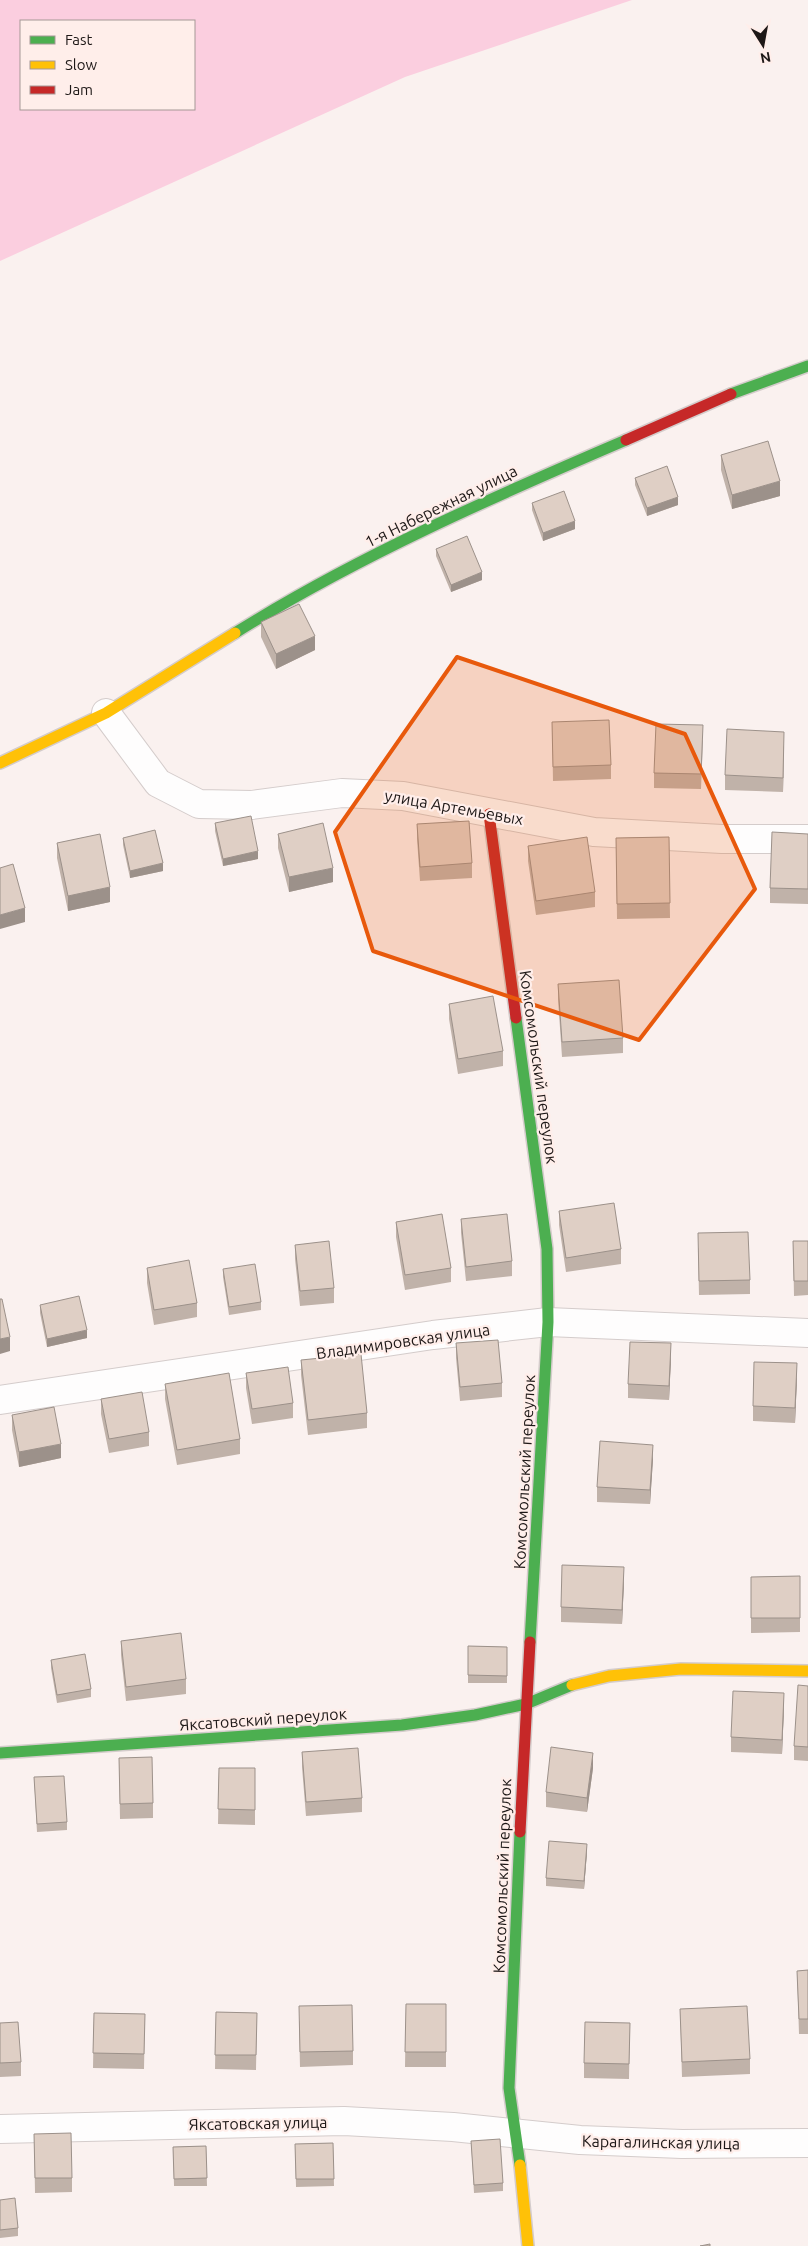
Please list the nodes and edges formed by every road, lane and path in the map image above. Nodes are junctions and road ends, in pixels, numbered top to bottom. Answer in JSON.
{"nodes":[{"id":1,"x":808,"y":366,"type":"edge"},
{"id":2,"x":106,"y":713,"type":"junction"},
{"id":3,"x":0,"y":763,"type":"edge"},
{"id":4,"x":489,"y":814,"type":"junction"},
{"id":5,"x":808,"y":839,"type":"edge"},
{"id":6,"x":548,"y":1322,"type":"junction"},
{"id":7,"x":808,"y":1333,"type":"edge"},
{"id":8,"x":0,"y":1400,"type":"edge"},
{"id":9,"x":808,"y":1671,"type":"edge"},
{"id":10,"x":526,"y":1704,"type":"junction"},
{"id":11,"x":0,"y":1754,"type":"edge"},
{"id":12,"x":0,"y":2129,"type":"edge"},
{"id":13,"x":515,"y":2134,"type":"junction"},
{"id":14,"x":808,"y":2143,"type":"edge"},
{"id":15,"x":528,"y":2246,"type":"edge"}],
"edges":[{"from":1,"to":2,"type":"street","name":"1-я Набережная улица"},
{"from":2,"to":3,"type":"street"},
{"from":2,"to":4,"type":"street","name":"улица Артемьевых"},
{"from":4,"to":5,"type":"street","name":"улица Артемьевых"},
{"from":4,"to":6,"type":"street","name":"Комсомольский переулок"},
{"from":6,"to":7,"type":"street","name":"Владимировская улица"},
{"from":6,"to":8,"type":"street","name":"Владимировская улица"},
{"from":6,"to":10,"type":"street","name":"Комсомольский переулок"},
{"from":9,"to":10,"type":"street","name":"Яксатовский переулок"},
{"from":10,"to":11,"type":"street","name":"Яксатовский переулок"},
{"from":10,"to":13,"type":"street","name":"Комсомольский переулок"},
{"from":12,"to":13,"type":"street","name":"Яксатовская улица"},
{"from":13,"to":14,"type":"street","name":"Карагалинская улица"},
{"from":13,"to":15,"type":"street","name":"Комсомольский переулок"}]}
